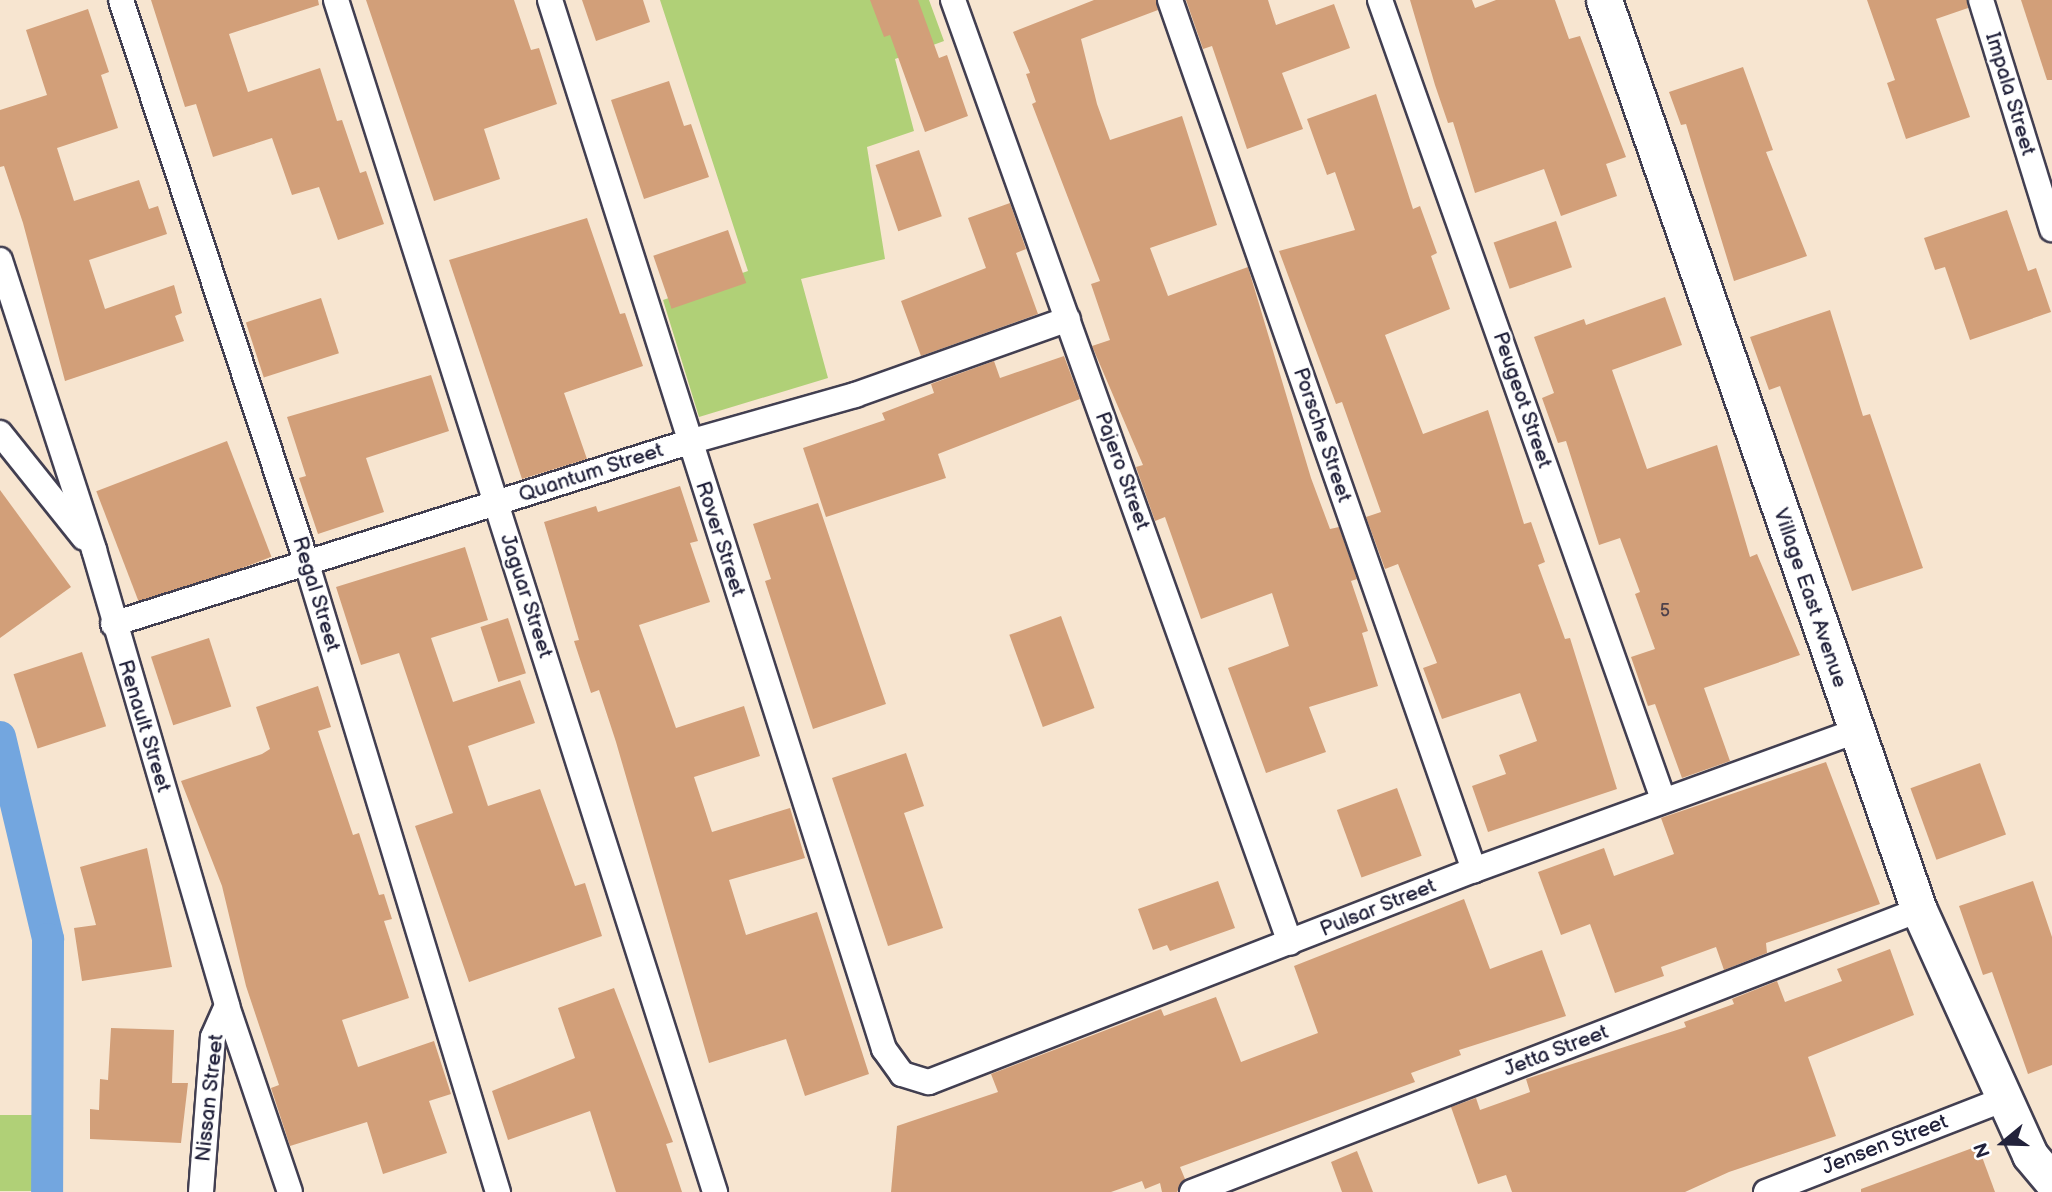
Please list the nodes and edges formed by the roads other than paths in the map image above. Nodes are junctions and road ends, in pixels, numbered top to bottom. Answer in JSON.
{"nodes":[{"id":1,"x":121,"y":0,"type":"edge"},
{"id":2,"x":336,"y":0,"type":"edge"},
{"id":3,"x":550,"y":0,"type":"edge"},
{"id":4,"x":953,"y":0,"type":"edge"},
{"id":5,"x":1170,"y":0,"type":"edge"},
{"id":6,"x":1380,"y":0,"type":"edge"},
{"id":7,"x":1604,"y":0,"type":"edge"},
{"id":8,"x":1981,"y":0,"type":"edge"},
{"id":9,"x":2052,"y":229,"type":"edge"},
{"id":10,"x":0,"y":260,"type":"edge"},
{"id":11,"x":1068,"y":319,"type":"junction"},
{"id":12,"x":0,"y":433,"type":"edge"},
{"id":13,"x":688,"y":442,"type":"junction"},
{"id":14,"x":497,"y":503,"type":"junction"},
{"id":15,"x":94,"y":550,"type":"junction"},
{"id":16,"x":306,"y":561,"type":"junction"},
{"id":17,"x":113,"y":624,"type":"junction"},
{"id":18,"x":1856,"y":731,"type":"junction"},
{"id":19,"x":1663,"y":799,"type":"junction"},
{"id":20,"x":1475,"y":870,"type":"junction"},
{"id":21,"x":1919,"y":910,"type":"junction"},
{"id":22,"x":1290,"y":943,"type":"junction"},
{"id":23,"x":227,"y":1006,"type":"junction"},
{"id":24,"x":902,"y":1073,"type":"joint"},
{"id":25,"x":2004,"y":1099,"type":"junction"},
{"id":26,"x":2052,"y":1181,"type":"edge"},
{"id":27,"x":201,"y":1192,"type":"edge"},
{"id":28,"x":290,"y":1192,"type":"edge"},
{"id":29,"x":498,"y":1192,"type":"edge"},
{"id":30,"x":715,"y":1192,"type":"edge"},
{"id":31,"x":1192,"y":1192,"type":"edge"},
{"id":32,"x":1766,"y":1192,"type":"edge"}],
"edges":[{"from":1,"to":16,"type":"street","name":"Regal Street"},
{"from":2,"to":14,"type":"street","name":"Jaguar Street"},
{"from":3,"to":13,"type":"street","name":"Rover Street"},
{"from":4,"to":11,"type":"street","name":"Pajero Street"},
{"from":5,"to":20,"type":"street","name":"Porsche Street"},
{"from":6,"to":19,"type":"street","name":"Peugeot Street"},
{"from":7,"to":18,"type":"street","name":"Village East Avenue"},
{"from":8,"to":9,"type":"street","name":"Impala Street"},
{"from":10,"to":15,"type":"street","name":"Renault Street"},
{"from":11,"to":13,"type":"street","name":"Quantum Street"},
{"from":11,"to":22,"type":"street","name":"Pajero Street"},
{"from":12,"to":15,"type":"street"},
{"from":13,"to":14,"type":"street","name":"Quantum Street"},
{"from":13,"to":24,"type":"street","name":"Rover Street"},
{"from":14,"to":16,"type":"street","name":"Quantum Street"},
{"from":14,"to":30,"type":"street","name":"Jaguar Street"},
{"from":15,"to":17,"type":"street","name":"Renault Street"},
{"from":16,"to":17,"type":"street","name":"Quantum Street"},
{"from":16,"to":29,"type":"street","name":"Regal Street"},
{"from":17,"to":23,"type":"street","name":"Renault Street"},
{"from":18,"to":19,"type":"street","name":"Pulsar Street"},
{"from":18,"to":21,"type":"street","name":"Village East Avenue"},
{"from":19,"to":20,"type":"street","name":"Pulsar Street"},
{"from":20,"to":22,"type":"street","name":"Pulsar Street"},
{"from":21,"to":25,"type":"street","name":"Village East Avenue"},
{"from":21,"to":31,"type":"street","name":"Jetta Street"},
{"from":22,"to":24,"type":"street","name":"Pulsar Street"},
{"from":23,"to":27,"type":"street","name":"Nissan Street"},
{"from":23,"to":28,"type":"street","name":"Renault Street"},
{"from":25,"to":26,"type":"street","name":"Village East Avenue"},
{"from":25,"to":32,"type":"street","name":"Jensen Street"}]}
